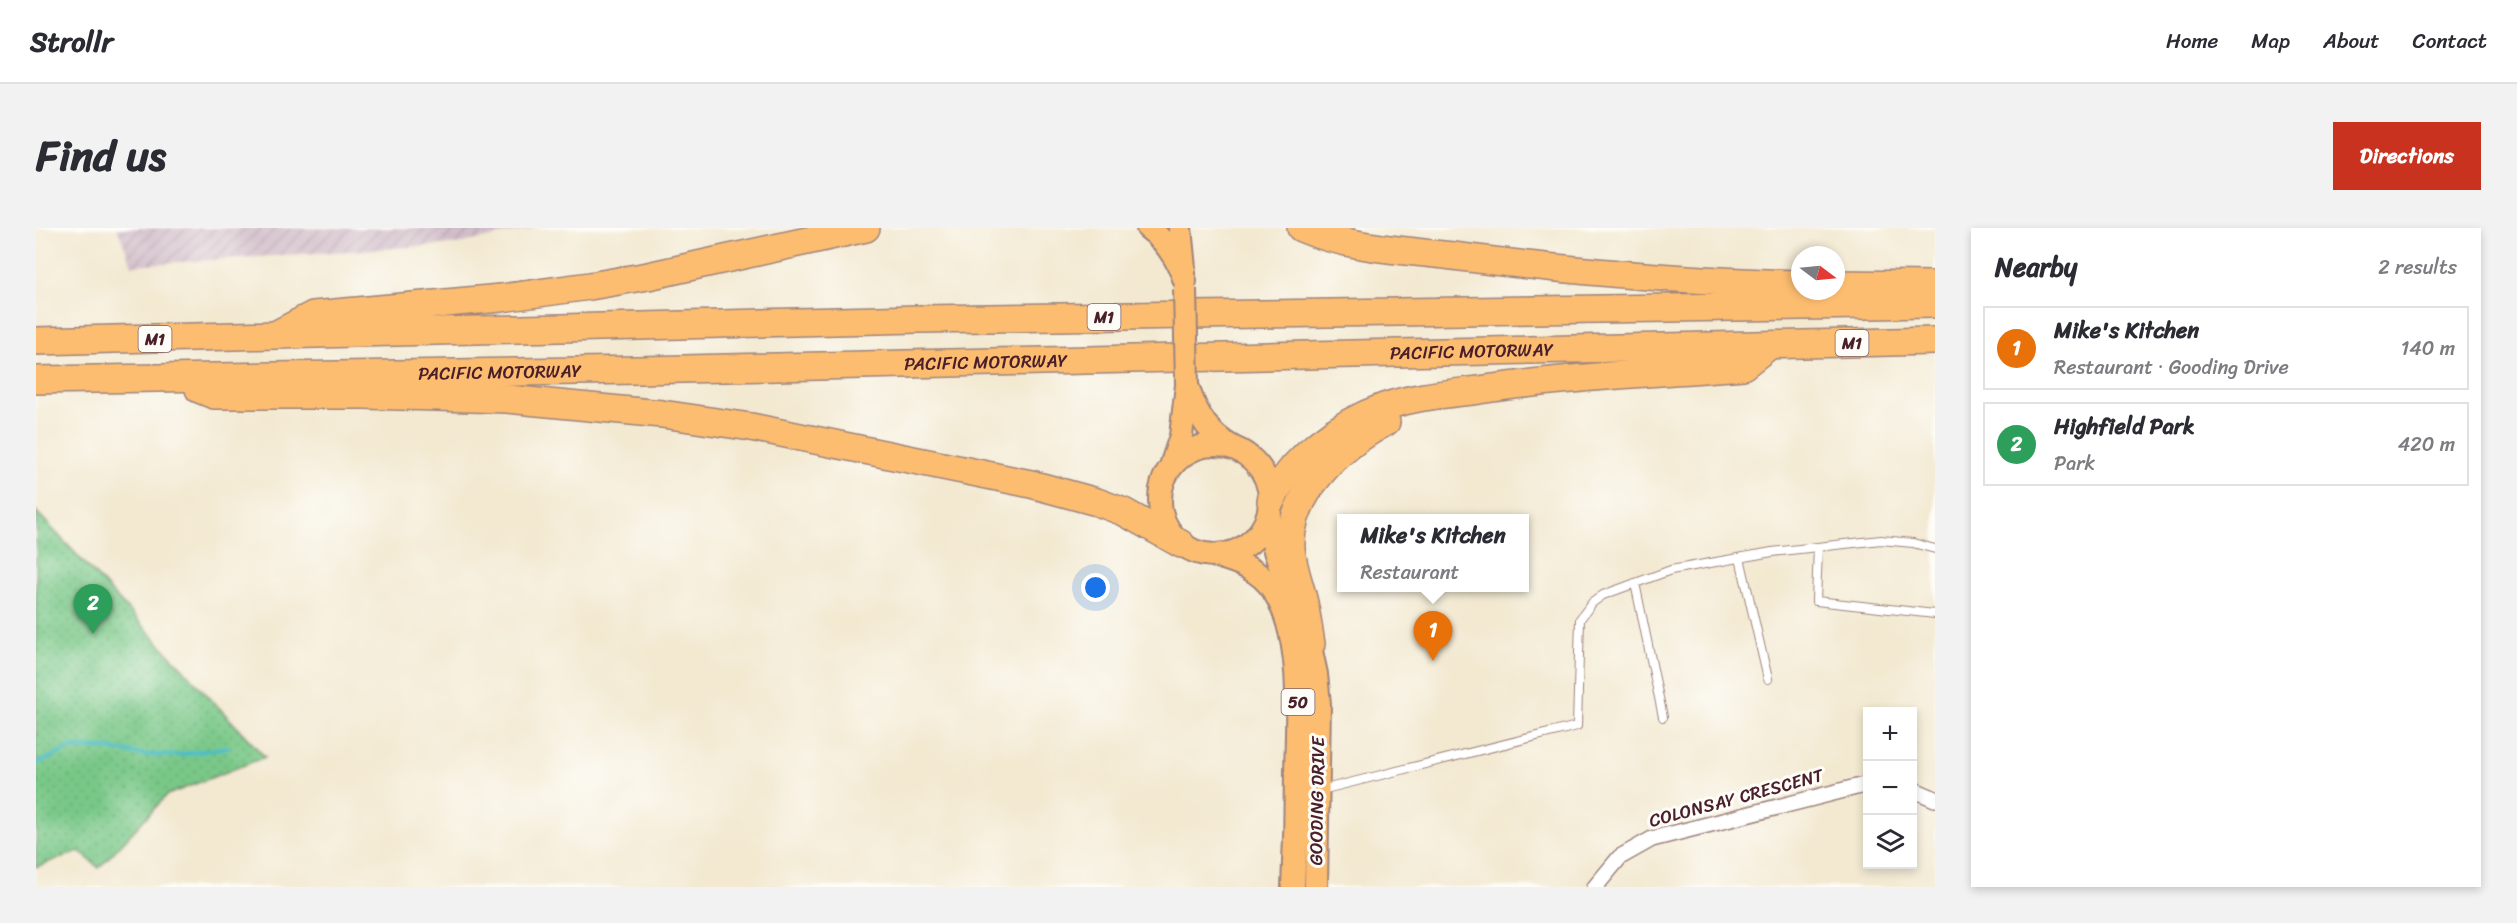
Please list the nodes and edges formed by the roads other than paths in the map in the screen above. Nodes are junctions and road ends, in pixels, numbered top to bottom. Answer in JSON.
{"nodes":[{"id":1,"x":866,"y":228,"type":"edge"},
{"id":2,"x":1148,"y":228,"type":"edge"},
{"id":3,"x":1180,"y":228,"type":"edge"},
{"id":4,"x":1301,"y":228,"type":"edge"},
{"id":5,"x":1791,"y":284,"type":"edge"},
{"id":6,"x":1845,"y":284,"type":"edge"},
{"id":7,"x":1185,"y":285,"type":"junction"},
{"id":8,"x":1935,"y":285,"type":"edge"},
{"id":9,"x":1935,"y":304,"type":"edge"},
{"id":10,"x":273,"y":336,"type":"junction"},
{"id":11,"x":36,"y":341,"type":"edge"},
{"id":12,"x":1935,"y":341,"type":"edge"},
{"id":13,"x":1770,"y":345,"type":"junction"},
{"id":14,"x":170,"y":378,"type":"junction"},
{"id":15,"x":36,"y":380,"type":"edge"},
{"id":16,"x":1187,"y":386,"type":"junction"},
{"id":17,"x":1474,"y":390,"type":"junction"},
{"id":18,"x":1235,"y":449,"type":"junction"},
{"id":19,"x":1167,"y":472,"type":"junction"},
{"id":20,"x":1270,"y":505,"type":"junction"},
{"id":21,"x":1181,"y":544,"type":"junction"},
{"id":22,"x":1818,"y":547,"type":"junction"},
{"id":23,"x":1935,"y":549,"type":"edge"},
{"id":24,"x":1216,"y":556,"type":"junction"},
{"id":25,"x":1740,"y":558,"type":"junction"},
{"id":26,"x":1635,"y":583,"type":"junction"},
{"id":27,"x":1935,"y":614,"type":"edge"},
{"id":28,"x":1311,"y":644,"type":"junction"},
{"id":29,"x":1768,"y":679,"type":"dead end"},
{"id":30,"x":1663,"y":717,"type":"dead end"},
{"id":31,"x":1863,"y":785,"type":"edge"},
{"id":32,"x":1318,"y":790,"type":"junction"},
{"id":33,"x":1917,"y":791,"type":"edge"},
{"id":34,"x":1935,"y":799,"type":"edge"},
{"id":35,"x":1293,"y":887,"type":"edge"},
{"id":36,"x":1316,"y":887,"type":"edge"},
{"id":37,"x":1595,"y":887,"type":"edge"}],
"edges":[{"from":1,"to":10,"type":"highway"},
{"from":2,"to":7,"type":"main road","number":"50"},
{"from":3,"to":7,"type":"main road","number":"50"},
{"from":4,"to":5,"type":"highway"},
{"from":6,"to":8,"type":"highway"},
{"from":7,"to":16,"type":"main road","number":"50","bridge":true},
{"from":9,"to":10,"type":"highway","number":"M1"},
{"from":10,"to":11,"type":"highway","number":"M1"},
{"from":12,"to":13,"type":"highway","name":"PACIFIC MOTORWAY","number":"M1"},
{"from":13,"to":14,"type":"highway","name":"PACIFIC MOTORWAY","number":"M1"},
{"from":13,"to":17,"type":"highway"},
{"from":14,"to":15,"type":"highway","name":"PACIFIC MOTORWAY","number":"M1"},
{"from":14,"to":21,"type":"highway"},
{"from":16,"to":18,"type":"main road","number":"50"},
{"from":16,"to":19,"type":"main road","number":"50"},
{"from":17,"to":20,"type":"highway"},
{"from":17,"to":28,"type":"highway"},
{"from":18,"to":19,"type":"main road"},
{"from":18,"to":20,"type":"main road","number":"50"},
{"from":19,"to":21,"type":"main road","number":"50"},
{"from":20,"to":24,"type":"main road"},
{"from":20,"to":28,"type":"main road","name":"GOODING DRIVE","number":"50"},
{"from":21,"to":24,"type":"main road","number":"50"},
{"from":22,"to":23,"type":"lane"},
{"from":22,"to":25,"type":"lane"},
{"from":22,"to":27,"type":"lane"},
{"from":24,"to":35,"type":"main road","name":"GOODING DRIVE","number":"50"},
{"from":25,"to":26,"type":"lane"},
{"from":25,"to":29,"type":"lane"},
{"from":26,"to":30,"type":"lane"},
{"from":26,"to":32,"type":"lane"},
{"from":28,"to":32,"type":"main road","name":"GOODING DRIVE","number":"50"},
{"from":31,"to":37,"type":"street","name":"COLONSAY CRESCENT"},
{"from":32,"to":36,"type":"main road","name":"GOODING DRIVE","number":"50"},
{"from":33,"to":34,"type":"street"}]}
